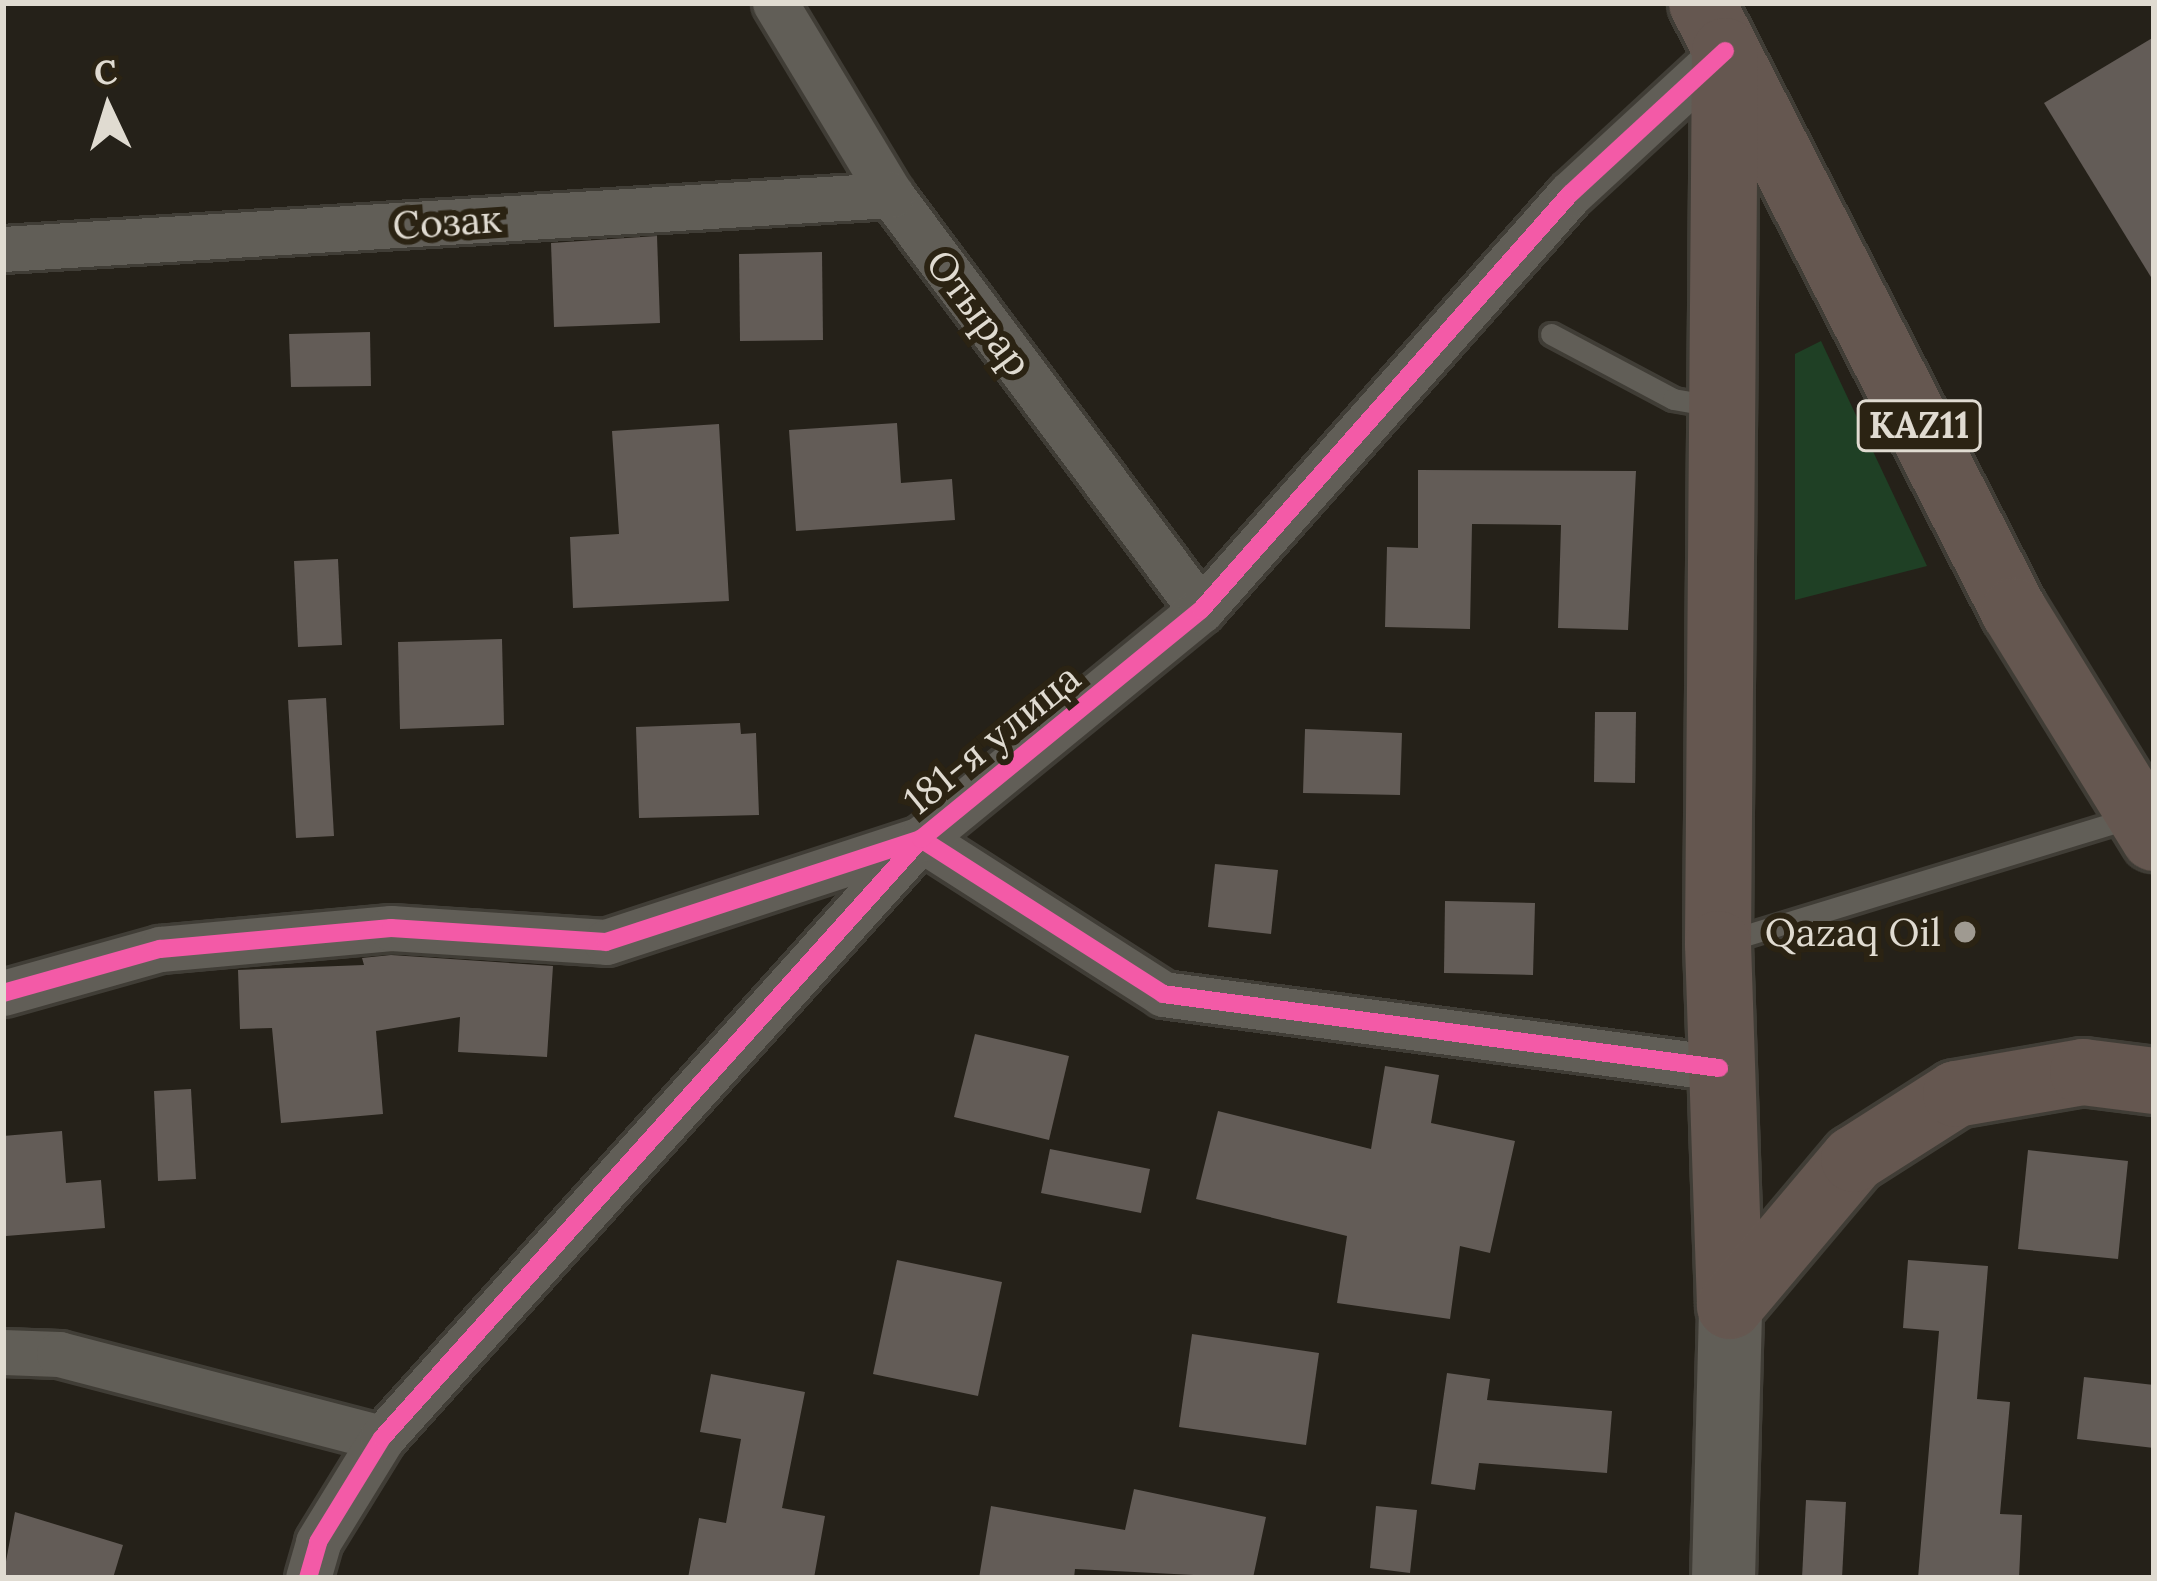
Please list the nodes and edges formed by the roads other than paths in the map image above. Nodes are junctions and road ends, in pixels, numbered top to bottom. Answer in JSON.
{"nodes":[{"id":1,"x":775,"y":3,"type":"edge"},
{"id":2,"x":1713,"y":27,"type":"edge"},
{"id":3,"x":891,"y":194,"type":"junction"},
{"id":4,"x":3,"y":250,"type":"edge"},
{"id":5,"x":1551,"y":334,"type":"dead end"},
{"id":6,"x":1726,"y":408,"type":"junction"},
{"id":7,"x":1202,"y":610,"type":"junction"},
{"id":8,"x":2148,"y":818,"type":"edge"},
{"id":9,"x":921,"y":839,"type":"junction"},
{"id":10,"x":1718,"y":944,"type":"junction"},
{"id":11,"x":3,"y":993,"type":"edge"},
{"id":12,"x":1719,"y":1068,"type":"junction"},
{"id":13,"x":2154,"y":1081,"type":"edge"},
{"id":14,"x":1730,"y":1306,"type":"junction"},
{"id":15,"x":3,"y":1352,"type":"edge"},
{"id":16,"x":382,"y":1438,"type":"junction"},
{"id":17,"x":308,"y":1578,"type":"edge"},
{"id":18,"x":1723,"y":1578,"type":"edge"}],
"edges":[{"from":1,"to":3,"type":"street","name":"Отырар"},
{"from":2,"to":6,"type":"highway"},
{"from":2,"to":7,"type":"street","name":"181-я улица"},
{"from":2,"to":8,"type":"highway","number":"KAZ11"},
{"from":3,"to":4,"type":"street","name":"Созак"},
{"from":3,"to":7,"type":"street","name":"Отырар"},
{"from":5,"to":6,"type":"lane"},
{"from":6,"to":10,"type":"highway"},
{"from":7,"to":9,"type":"street","name":"181-я улица"},
{"from":8,"to":10,"type":"lane"},
{"from":9,"to":11,"type":"street"},
{"from":9,"to":12,"type":"street"},
{"from":9,"to":16,"type":"street","name":"181-я улица"},
{"from":10,"to":12,"type":"highway"},
{"from":12,"to":14,"type":"highway"},
{"from":13,"to":14,"type":"highway"},
{"from":14,"to":18,"type":"street"},
{"from":15,"to":16,"type":"street"},
{"from":16,"to":17,"type":"street","name":"181-я улица"}]}
